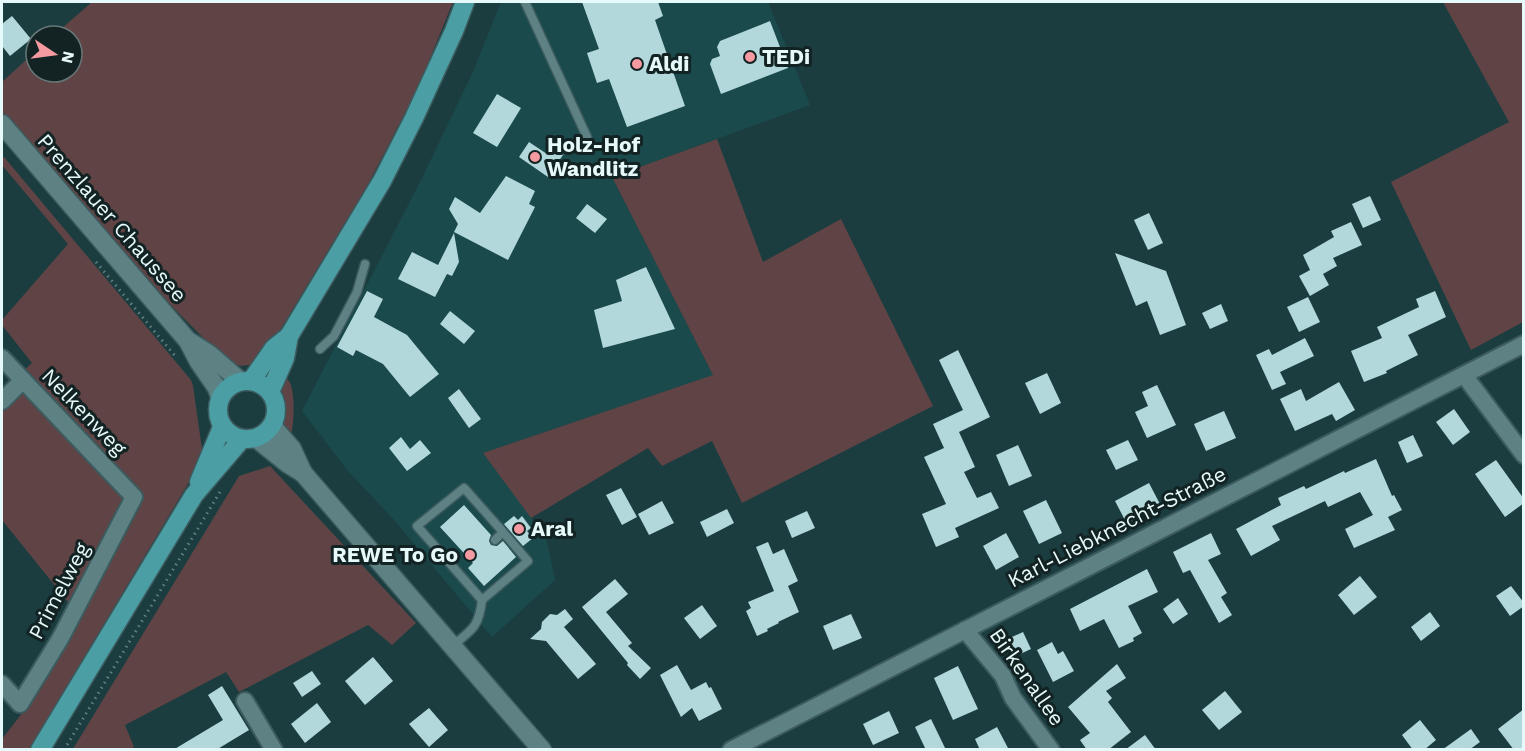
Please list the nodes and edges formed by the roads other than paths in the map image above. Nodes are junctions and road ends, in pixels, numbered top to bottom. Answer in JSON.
{"nodes":[{"id":1,"x":465,"y":2,"type":"edge"},
{"id":2,"x":525,"y":2,"type":"edge"},
{"id":3,"x":2,"y":124,"type":"edge"},
{"id":4,"x":587,"y":137,"type":"dead end"},
{"id":5,"x":365,"y":264,"type":"dead end"},
{"id":6,"x":289,"y":336,"type":"junction"},
{"id":7,"x":188,"y":341,"type":"junction"},
{"id":8,"x":1524,"y":344,"type":"edge"},
{"id":9,"x":320,"y":349,"type":"dead end"},
{"id":10,"x":2,"y":358,"type":"edge"},
{"id":11,"x":1464,"y":375,"type":"junction"},
{"id":12,"x":23,"y":380,"type":"junction"},
{"id":13,"x":246,"y":381,"type":"junction"},
{"id":14,"x":270,"y":392,"type":"junction"},
{"id":15,"x":220,"y":398,"type":"junction"},
{"id":16,"x":2,"y":401,"type":"edge"},
{"id":17,"x":272,"y":426,"type":"junction"},
{"id":18,"x":222,"y":427,"type":"junction"},
{"id":19,"x":249,"y":439,"type":"junction"},
{"id":20,"x":1524,"y":455,"type":"edge"},
{"id":21,"x":303,"y":472,"type":"junction"},
{"id":22,"x":194,"y":495,"type":"junction"},
{"id":23,"x":134,"y":497,"type":"joint"},
{"id":24,"x":503,"y":532,"type":"junction"},
{"id":25,"x":495,"y":540,"type":"dead end"},
{"id":26,"x":482,"y":600,"type":"junction"},
{"id":27,"x":965,"y":630,"type":"junction"},
{"id":28,"x":452,"y":646,"type":"junction"},
{"id":29,"x":2,"y":684,"type":"edge"},
{"id":30,"x":245,"y":701,"type":"dead end"},
{"id":31,"x":40,"y":750,"type":"edge"},
{"id":32,"x":274,"y":750,"type":"edge"},
{"id":33,"x":542,"y":750,"type":"edge"},
{"id":34,"x":731,"y":750,"type":"edge"},
{"id":35,"x":1051,"y":750,"type":"edge"}],
"edges":[{"from":1,"to":6,"type":"main road"},
{"from":2,"to":4,"type":"lane"},
{"from":3,"to":7,"type":"main road","name":"Prenzlauer Chaussee"},
{"from":5,"to":9,"type":"lane"},
{"from":6,"to":13,"type":"main road"},
{"from":6,"to":14,"type":"main road"},
{"from":7,"to":13,"type":"main road","name":"Prenzlauer Chaussee"},
{"from":7,"to":15,"type":"main road","name":"Prenzlauer Chaussee"},
{"from":8,"to":11,"type":"street","name":"Karl-Liebknecht-Straße"},
{"from":10,"to":12,"type":"street","name":"Nelkenweg"},
{"from":11,"to":20,"type":"street"},
{"from":11,"to":27,"type":"street","name":"Karl-Liebknecht-Straße"},
{"from":12,"to":16,"type":"street"},
{"from":12,"to":23,"type":"street","name":"Nelkenweg"},
{"from":13,"to":14,"type":"main road"},
{"from":13,"to":15,"type":"main road"},
{"from":14,"to":17,"type":"main road"},
{"from":15,"to":18,"type":"main road"},
{"from":17,"to":19,"type":"main road"},
{"from":17,"to":21,"type":"main road"},
{"from":18,"to":19,"type":"main road"},
{"from":18,"to":22,"type":"main road"},
{"from":19,"to":21,"type":"main road"},
{"from":19,"to":22,"type":"main road"},
{"from":21,"to":28,"type":"main road"},
{"from":22,"to":31,"type":"main road"},
{"from":23,"to":29,"type":"street","name":"Primelweg"},
{"from":24,"to":25,"type":"lane"},
{"from":24,"to":26,"type":"lane"},
{"from":24,"to":26,"type":"lane"},
{"from":26,"to":28,"type":"lane"},
{"from":27,"to":34,"type":"street","name":"Karl-Liebknecht-Straße"},
{"from":27,"to":35,"type":"street","name":"Birkenallee"},
{"from":28,"to":33,"type":"main road"},
{"from":30,"to":32,"type":"street"}]}
